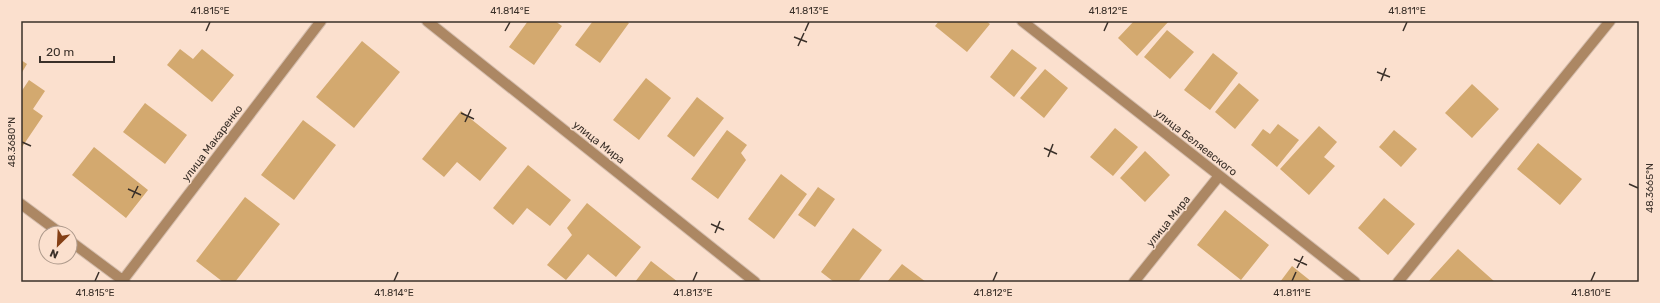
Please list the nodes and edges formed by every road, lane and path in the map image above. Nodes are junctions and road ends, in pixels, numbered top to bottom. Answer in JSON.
{"nodes":[{"id":1,"x":321,"y":21,"type":"edge"},
{"id":2,"x":427,"y":21,"type":"edge"},
{"id":3,"x":1022,"y":21,"type":"edge"},
{"id":4,"x":1610,"y":21,"type":"edge"},
{"id":5,"x":1220,"y":176,"type":"junction"},
{"id":6,"x":21,"y":204,"type":"edge"},
{"id":7,"x":49,"y":225,"type":"edge"},
{"id":8,"x":78,"y":246,"type":"edge"},
{"id":9,"x":124,"y":281,"type":"edge"},
{"id":10,"x":755,"y":282,"type":"edge"},
{"id":11,"x":1134,"y":282,"type":"edge"},
{"id":12,"x":1354,"y":282,"type":"edge"},
{"id":13,"x":1398,"y":282,"type":"edge"}],
"edges":[{"from":1,"to":9,"type":"street","name":"улица Макаренко"},
{"from":2,"to":10,"type":"street","name":"улица Мира"},
{"from":3,"to":5,"type":"street","name":"улица Беляевского"},
{"from":4,"to":13,"type":"street"},
{"from":5,"to":11,"type":"street","name":"улица Мира"},
{"from":5,"to":12,"type":"street","name":"улица Беляевского"},
{"from":6,"to":7,"type":"street"},
{"from":8,"to":9,"type":"street","name":"улица Макаренко"}]}
